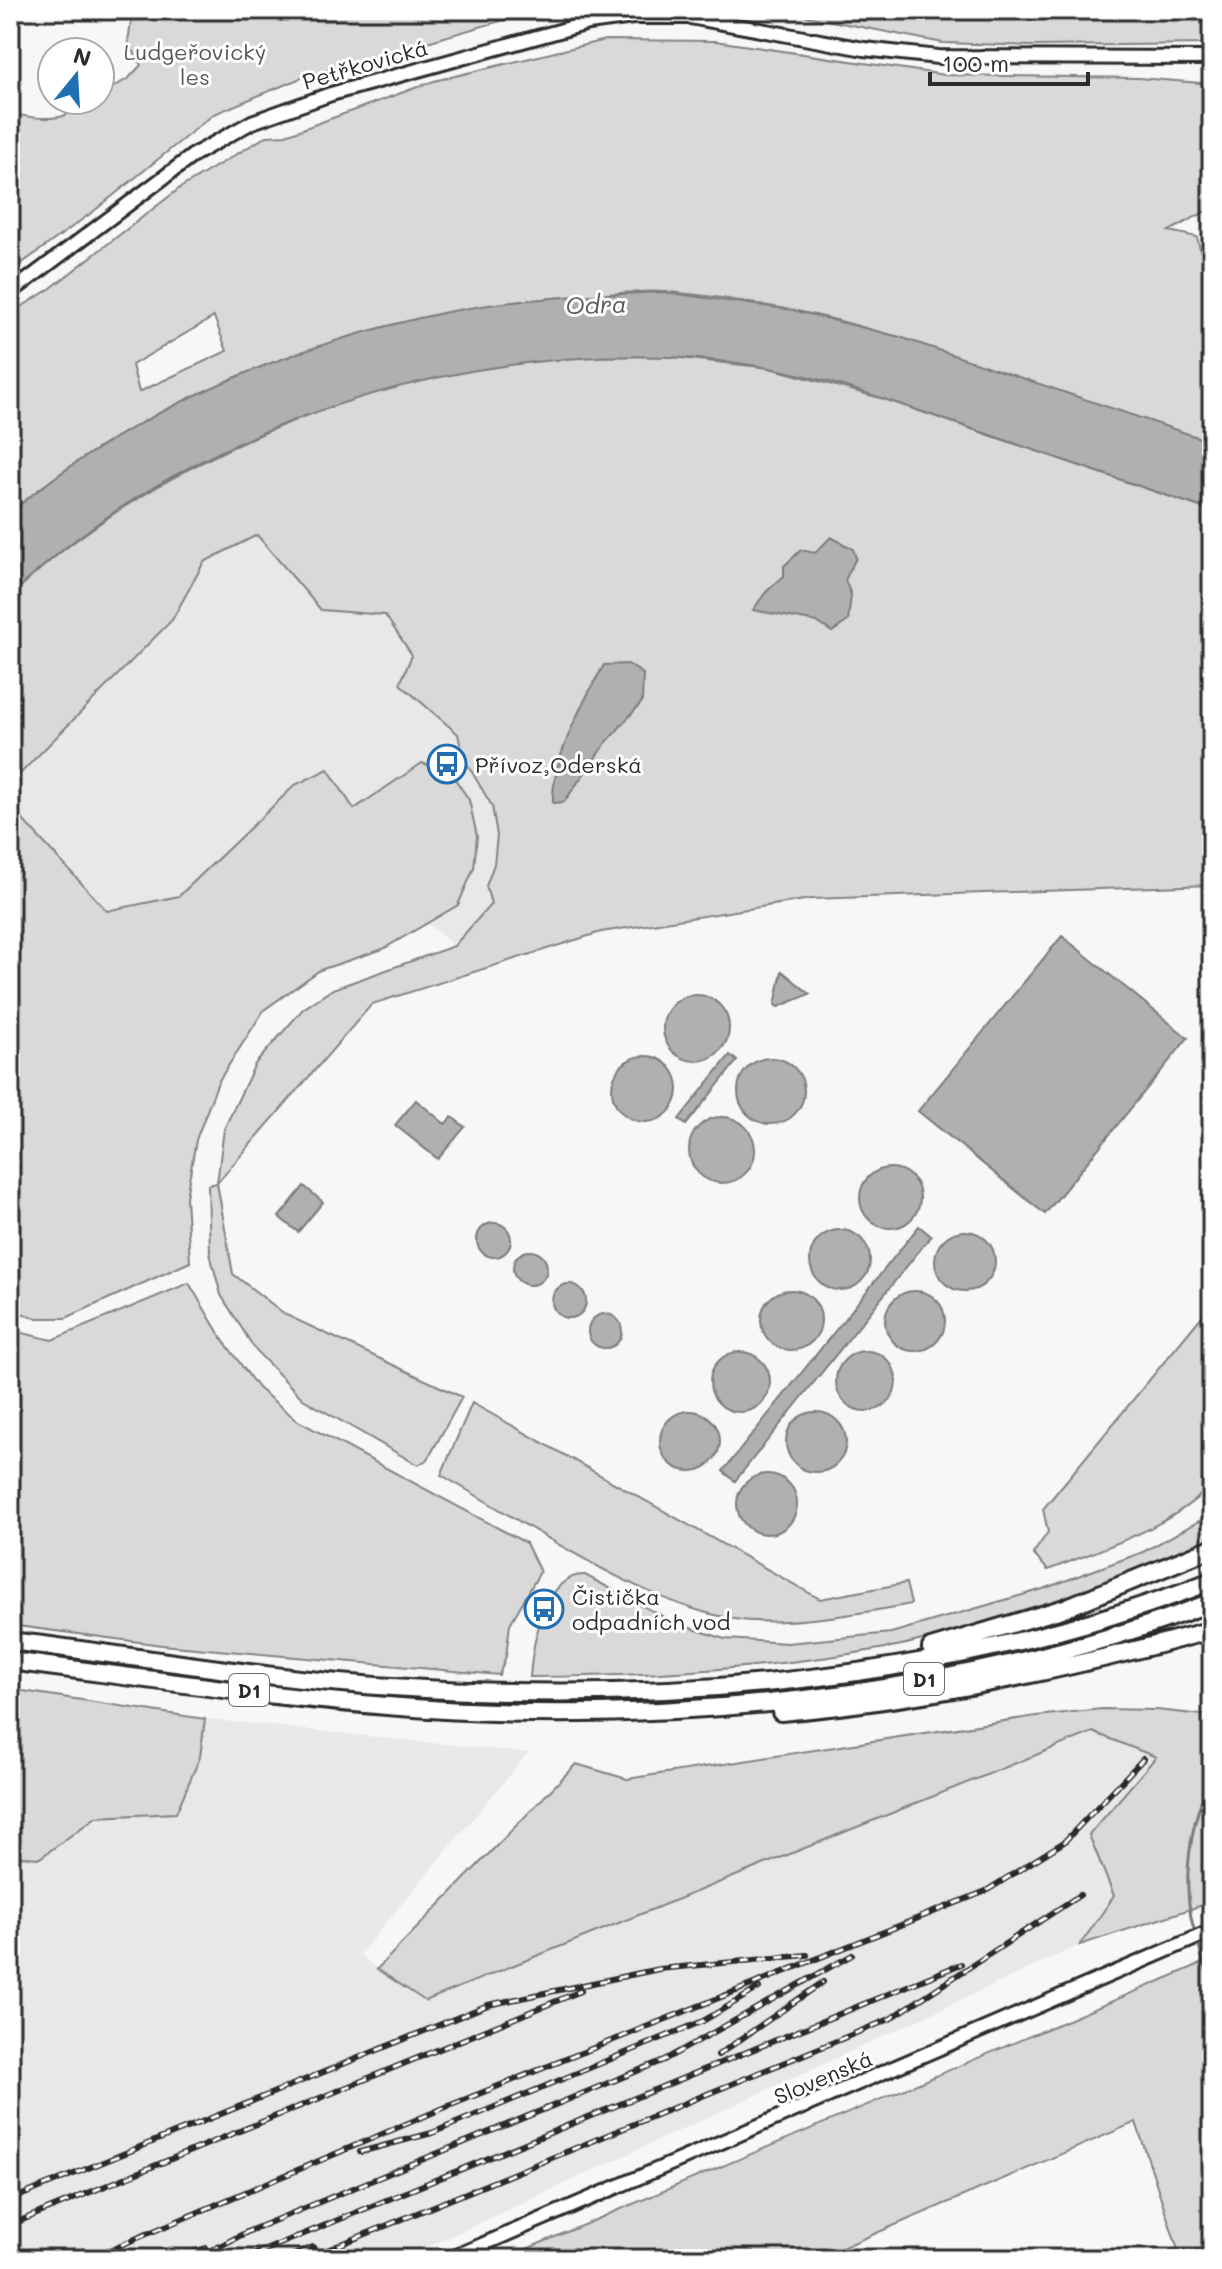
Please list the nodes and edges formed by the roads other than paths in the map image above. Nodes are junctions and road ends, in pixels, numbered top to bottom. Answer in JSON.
{"nodes":[{"id":1,"x":1212,"y":58,"type":"edge"},
{"id":2,"x":10,"y":293,"type":"edge"},
{"id":3,"x":1212,"y":1548,"type":"edge"},
{"id":4,"x":1212,"y":1581,"type":"edge"},
{"id":5,"x":1212,"y":1602,"type":"edge"},
{"id":6,"x":1212,"y":1630,"type":"edge"},
{"id":7,"x":10,"y":1641,"type":"edge"},
{"id":8,"x":10,"y":1661,"type":"edge"},
{"id":9,"x":691,"y":1688,"type":"junction"},
{"id":10,"x":628,"y":1712,"type":"junction"},
{"id":11,"x":1212,"y":1931,"type":"edge"},
{"id":12,"x":449,"y":2259,"type":"edge"}],
"edges":[{"from":1,"to":2,"type":"street","name":"Petřkovická"},
{"from":3,"to":9,"type":"highway","number":"D1"},
{"from":4,"to":9,"type":"highway","number":"D1"},
{"from":5,"to":10,"type":"highway","number":"D1"},
{"from":6,"to":10,"type":"highway","number":"D1"},
{"from":7,"to":9,"type":"highway","number":"D1"},
{"from":8,"to":10,"type":"highway","number":"D1"},
{"from":11,"to":12,"type":"street","name":"Slovenská"}]}
